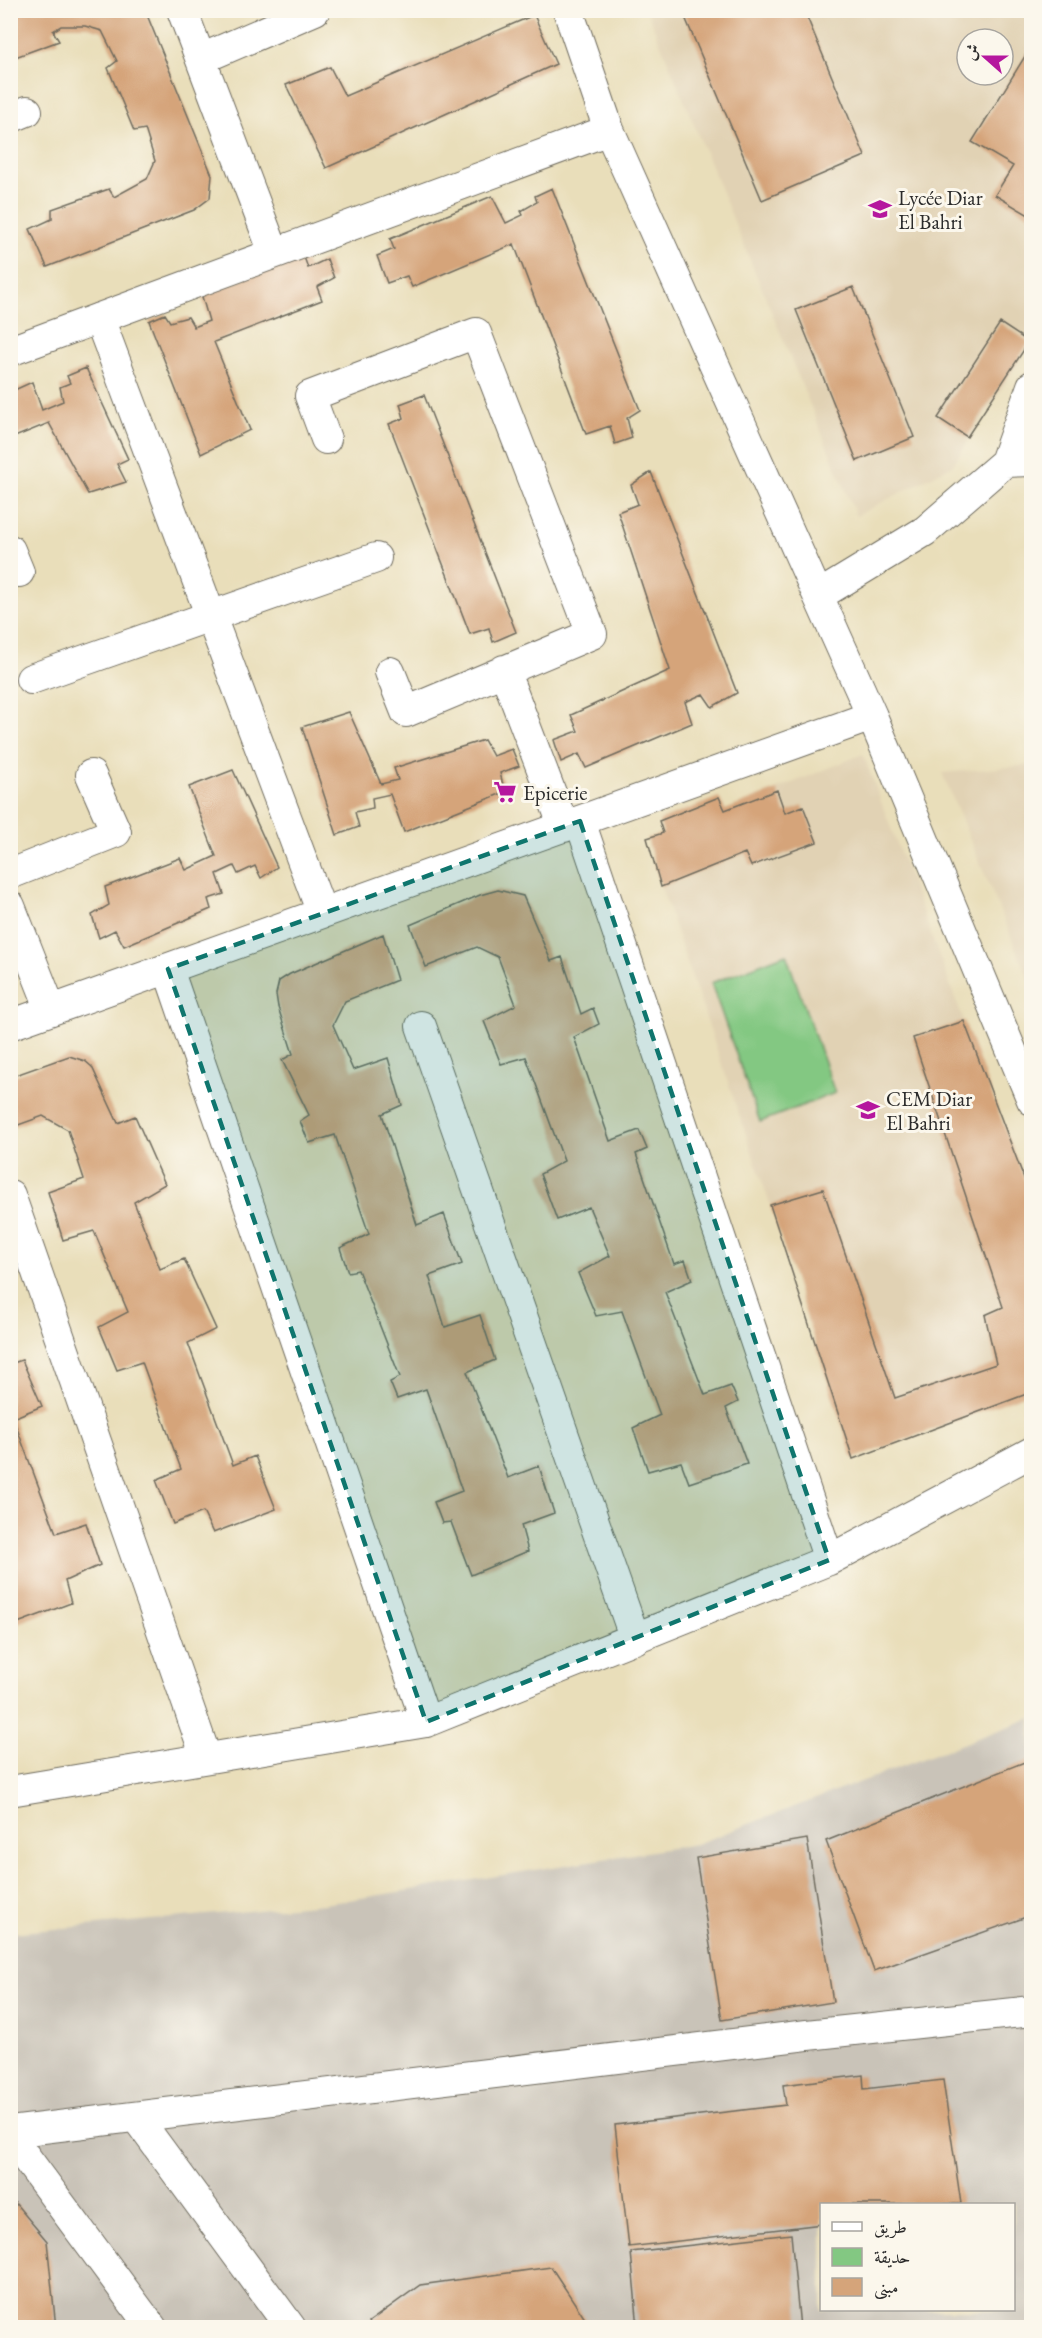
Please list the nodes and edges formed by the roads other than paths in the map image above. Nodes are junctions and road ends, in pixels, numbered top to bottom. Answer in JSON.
{"nodes":[{"id":1,"x":182,"y":10,"type":"edge"},
{"id":2,"x":315,"y":10,"type":"edge"},
{"id":3,"x":568,"y":10,"type":"edge"},
{"id":4,"x":201,"y":59,"type":"junction"},
{"id":5,"x":609,"y":130,"type":"junction"},
{"id":6,"x":274,"y":253,"type":"junction"},
{"id":7,"x":99,"y":318,"type":"junction"},
{"id":8,"x":10,"y":351,"type":"edge"},
{"id":9,"x":1032,"y":386,"type":"edge"},
{"id":10,"x":326,"y":439,"type":"dead end"},
{"id":11,"x":1018,"y":461,"type":"edge"},
{"id":12,"x":376,"y":558,"type":"dead end"},
{"id":13,"x":818,"y":596,"type":"junction"},
{"id":14,"x":211,"y":616,"type":"junction"},
{"id":15,"x":504,"y":670,"type":"junction"},
{"id":16,"x":390,"y":672,"type":"dead end"},
{"id":17,"x":32,"y":679,"type":"dead end"},
{"id":18,"x":872,"y":716,"type":"junction"},
{"id":19,"x":92,"y":775,"type":"dead end"},
{"id":20,"x":572,"y":824,"type":"junction"},
{"id":21,"x":10,"y":874,"type":"edge"},
{"id":22,"x":10,"y":906,"type":"edge"},
{"id":23,"x":322,"y":913,"type":"junction"},
{"id":24,"x":168,"y":969,"type":"junction"},
{"id":25,"x":51,"y":1010,"type":"junction"},
{"id":26,"x":10,"y":1025,"type":"edge"},
{"id":27,"x":421,"y":1026,"type":"dead end"},
{"id":28,"x":1032,"y":1100,"type":"edge"},
{"id":29,"x":10,"y":1195,"type":"edge"},
{"id":30,"x":1032,"y":1452,"type":"edge"},
{"id":31,"x":829,"y":1560,"type":"junction"},
{"id":32,"x":635,"y":1639,"type":"junction"},
{"id":33,"x":426,"y":1722,"type":"junction"},
{"id":34,"x":206,"y":1757,"type":"junction"},
{"id":35,"x":10,"y":1791,"type":"edge"},
{"id":36,"x":1032,"y":2011,"type":"edge"},
{"id":37,"x":136,"y":2117,"type":"junction"},
{"id":38,"x":10,"y":2134,"type":"edge"},
{"id":39,"x":152,"y":2328,"type":"edge"},
{"id":40,"x":291,"y":2328,"type":"edge"}],
"edges":[{"from":1,"to":4,"type":"street"},
{"from":2,"to":4,"type":"street"},
{"from":3,"to":5,"type":"street"},
{"from":4,"to":6,"type":"street"},
{"from":5,"to":6,"type":"street"},
{"from":5,"to":13,"type":"street"},
{"from":6,"to":7,"type":"street"},
{"from":7,"to":8,"type":"street"},
{"from":7,"to":14,"type":"street"},
{"from":9,"to":11,"type":"street"},
{"from":10,"to":15,"type":"street"},
{"from":11,"to":13,"type":"street"},
{"from":12,"to":14,"type":"street"},
{"from":13,"to":18,"type":"street"},
{"from":14,"to":17,"type":"street"},
{"from":14,"to":23,"type":"street"},
{"from":15,"to":16,"type":"street"},
{"from":15,"to":20,"type":"street"},
{"from":18,"to":20,"type":"street"},
{"from":18,"to":28,"type":"street"},
{"from":19,"to":21,"type":"street"},
{"from":20,"to":23,"type":"street"},
{"from":20,"to":31,"type":"street"},
{"from":22,"to":25,"type":"street"},
{"from":23,"to":24,"type":"street"},
{"from":24,"to":25,"type":"street"},
{"from":24,"to":33,"type":"street"},
{"from":25,"to":26,"type":"street"},
{"from":27,"to":32,"type":"street"},
{"from":29,"to":34,"type":"street"},
{"from":30,"to":31,"type":"street"},
{"from":31,"to":32,"type":"street"},
{"from":32,"to":33,"type":"street"},
{"from":33,"to":34,"type":"street"},
{"from":34,"to":35,"type":"street"},
{"from":36,"to":37,"type":"street"},
{"from":37,"to":38,"type":"street"},
{"from":37,"to":40,"type":"street"},
{"from":38,"to":39,"type":"street"}]}
